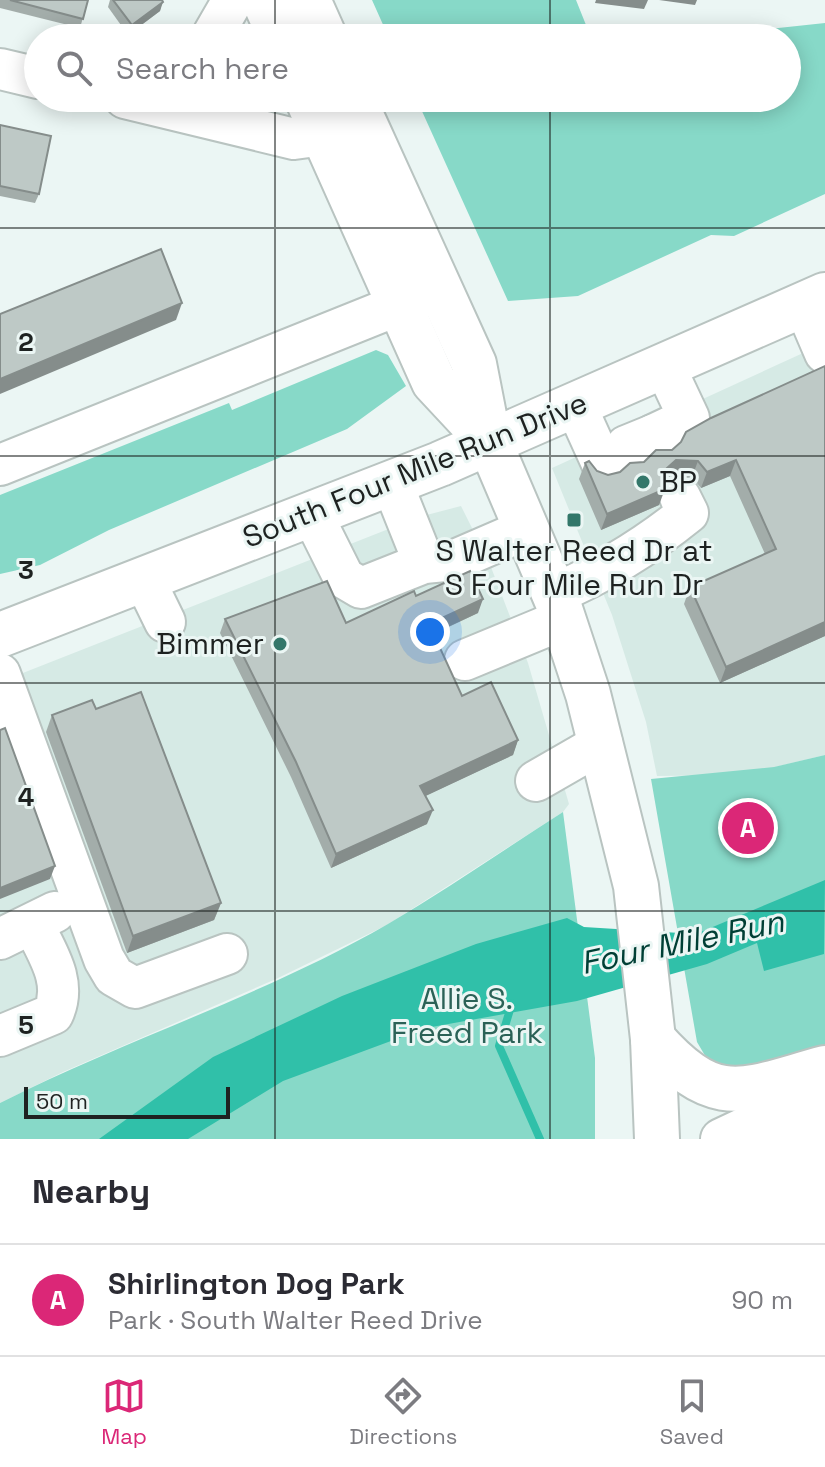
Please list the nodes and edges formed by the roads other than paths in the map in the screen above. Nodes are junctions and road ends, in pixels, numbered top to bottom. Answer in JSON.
{"nodes":[{"id":1,"x":233,"y":0,"type":"edge"},
{"id":2,"x":264,"y":0,"type":"edge"},
{"id":3,"x":308,"y":0,"type":"edge"},
{"id":4,"x":219,"y":24,"type":"edge"},
{"id":5,"x":275,"y":24,"type":"edge"},
{"id":6,"x":319,"y":24,"type":"edge"},
{"id":7,"x":0,"y":69,"type":"edge"},
{"id":8,"x":24,"y":75,"type":"edge"},
{"id":9,"x":186,"y":112,"type":"edge"},
{"id":10,"x":337,"y":113,"type":"edge"},
{"id":11,"x":440,"y":288,"type":"junction"},
{"id":12,"x":815,"y":299,"type":"edge"},
{"id":13,"x":399,"y":306,"type":"junction"},
{"id":14,"x":825,"y":353,"type":"edge"},
{"id":15,"x":665,"y":367,"type":"junction"},
{"id":16,"x":575,"y":404,"type":"junction"},
{"id":17,"x":489,"y":441,"type":"junction"},
{"id":18,"x":0,"y":465,"type":"edge"},
{"id":19,"x":392,"y":483,"type":"junction"},
{"id":20,"x":312,"y":514,"type":"junction"},
{"id":21,"x":653,"y":521,"type":"dead end"},
{"id":22,"x":527,"y":529,"type":"junction"},
{"id":23,"x":424,"y":563,"type":"junction"},
{"id":24,"x":144,"y":579,"type":"junction"},
{"id":25,"x":559,"y":607,"type":"junction"},
{"id":26,"x":165,"y":622,"type":"dead end"},
{"id":27,"x":0,"y":635,"type":"edge"},
{"id":28,"x":465,"y":660,"type":"dead end"},
{"id":29,"x":0,"y":674,"type":"edge"},
{"id":30,"x":602,"y":743,"type":"junction"},
{"id":31,"x":536,"y":781,"type":"dead end"},
{"id":32,"x":78,"y":881,"type":"junction"},
{"id":33,"x":16,"y":932,"type":"edge"},
{"id":34,"x":227,"y":954,"type":"dead end"},
{"id":35,"x":0,"y":1036,"type":"edge"},
{"id":36,"x":655,"y":1046,"type":"junction"},
{"id":37,"x":825,"y":1068,"type":"edge"},
{"id":38,"x":825,"y":1090,"type":"edge"},
{"id":39,"x":825,"y":1125,"type":"edge"},
{"id":40,"x":657,"y":1139,"type":"edge"},
{"id":41,"x":721,"y":1139,"type":"edge"},
{"id":42,"x":785,"y":1139,"type":"edge"}],
"edges":[{"from":1,"to":4,"type":"street"},
{"from":2,"to":5,"type":"main road"},
{"from":3,"to":6,"type":"main road"},
{"from":7,"to":8,"type":"street"},
{"from":9,"to":10,"type":"street"},
{"from":10,"to":11,"type":"main road"},
{"from":10,"to":13,"type":"main road"},
{"from":11,"to":13,"type":"street"},
{"from":11,"to":17,"type":"main road"},
{"from":12,"to":14,"type":"street"},
{"from":12,"to":15,"type":"main road","name":"South Four Mile Run Drive"},
{"from":13,"to":17,"type":"main road"},
{"from":13,"to":18,"type":"street"},
{"from":15,"to":16,"type":"main road","name":"South Four Mile Run Drive"},
{"from":15,"to":16,"type":"street"},
{"from":16,"to":17,"type":"main road","name":"South Four Mile Run Drive"},
{"from":17,"to":19,"type":"main road","name":"South Four Mile Run Drive"},
{"from":17,"to":22,"type":"main road"},
{"from":19,"to":20,"type":"main road","name":"South Four Mile Run Drive"},
{"from":19,"to":23,"type":"street"},
{"from":20,"to":23,"type":"street"},
{"from":20,"to":24,"type":"main road","name":"South Four Mile Run Drive"},
{"from":21,"to":25,"type":"street"},
{"from":22,"to":23,"type":"street"},
{"from":22,"to":25,"type":"main road"},
{"from":24,"to":26,"type":"street"},
{"from":24,"to":27,"type":"main road","name":"South Four Mile Run Drive"},
{"from":25,"to":28,"type":"street"},
{"from":25,"to":30,"type":"main road"},
{"from":29,"to":32,"type":"street"},
{"from":30,"to":31,"type":"street"},
{"from":30,"to":36,"type":"main road"},
{"from":32,"to":33,"type":"street"},
{"from":32,"to":34,"type":"street"},
{"from":33,"to":35,"type":"street"},
{"from":36,"to":37,"type":"main road"},
{"from":36,"to":40,"type":"main road"},
{"from":38,"to":41,"type":"street"},
{"from":39,"to":42,"type":"street"}]}
